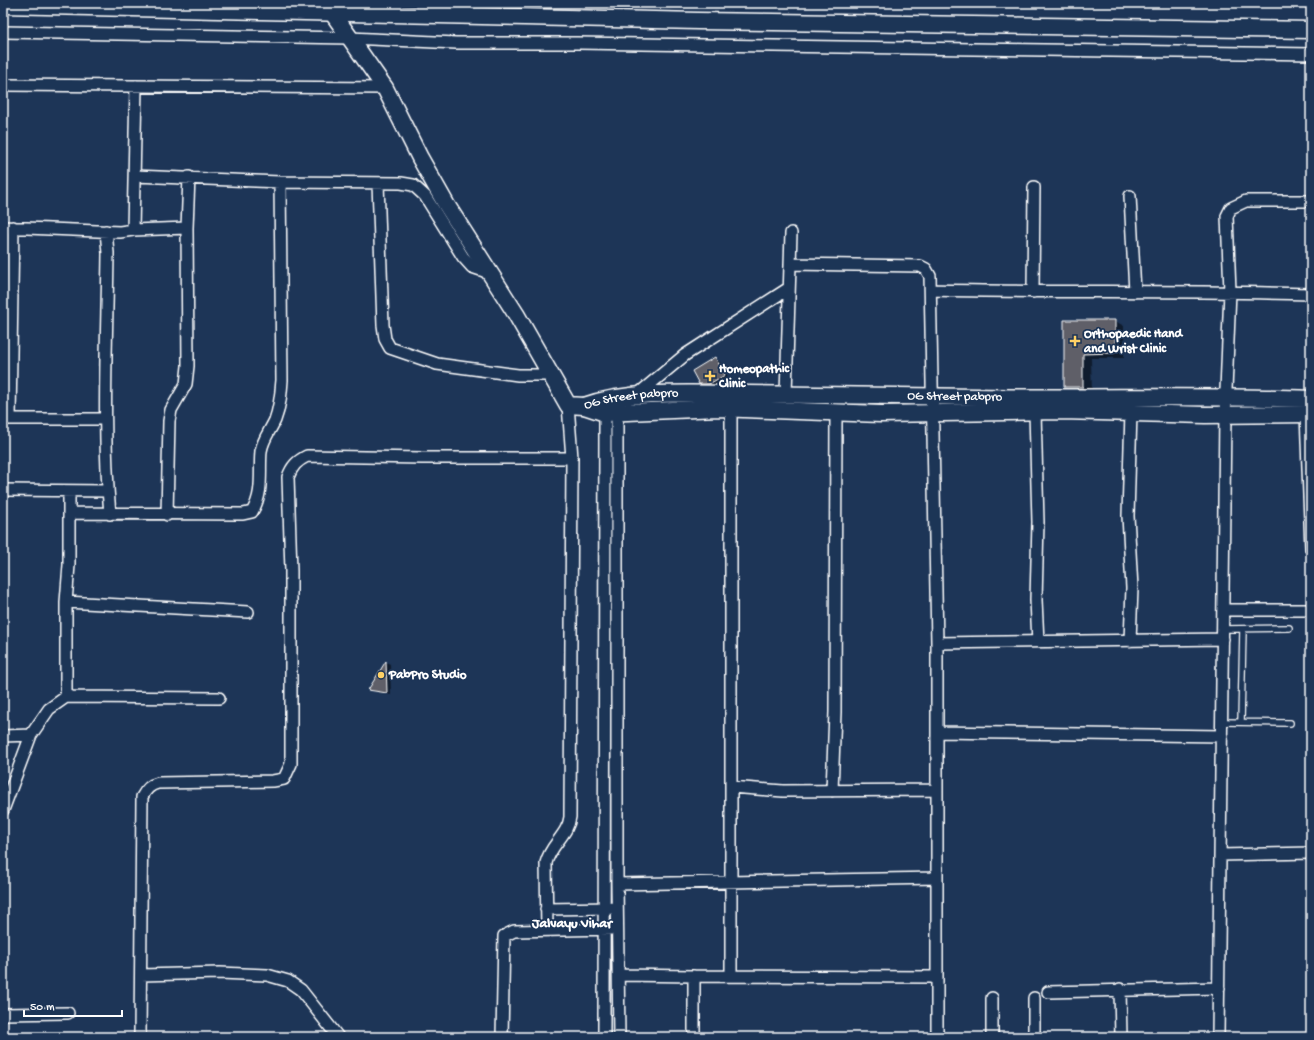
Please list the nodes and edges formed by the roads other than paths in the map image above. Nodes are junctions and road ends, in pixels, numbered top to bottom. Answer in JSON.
{"nodes":[{"id":1,"x":3,"y":5,"type":"edge"},
{"id":2,"x":329,"y":9,"type":"edge"},
{"id":3,"x":1311,"y":30,"type":"edge"},
{"id":4,"x":3,"y":32,"type":"edge"},
{"id":5,"x":350,"y":38,"type":"junction"},
{"id":6,"x":1311,"y":54,"type":"edge"},
{"id":7,"x":3,"y":85,"type":"edge"},
{"id":8,"x":136,"y":86,"type":"junction"},
{"id":9,"x":385,"y":88,"type":"junction"},
{"id":10,"x":135,"y":176,"type":"junction"},
{"id":11,"x":189,"y":177,"type":"junction"},
{"id":12,"x":280,"y":182,"type":"junction"},
{"id":13,"x":378,"y":183,"type":"junction"},
{"id":14,"x":1034,"y":188,"type":"dead end"},
{"id":15,"x":1130,"y":196,"type":"dead end"},
{"id":16,"x":1311,"y":200,"type":"edge"},
{"id":17,"x":8,"y":227,"type":"edge"},
{"id":18,"x":187,"y":228,"type":"junction"},
{"id":19,"x":133,"y":230,"type":"junction"},
{"id":20,"x":106,"y":231,"type":"junction"},
{"id":21,"x":791,"y":233,"type":"dead end"},
{"id":22,"x":790,"y":264,"type":"junction"},
{"id":23,"x":487,"y":272,"type":"junction"},
{"id":24,"x":789,"y":288,"type":"junction"},
{"id":25,"x":931,"y":290,"type":"junction"},
{"id":26,"x":1230,"y":291,"type":"junction"},
{"id":27,"x":1033,"y":292,"type":"junction"},
{"id":28,"x":1135,"y":292,"type":"junction"},
{"id":29,"x":1311,"y":294,"type":"edge"},
{"id":30,"x":549,"y":374,"type":"junction"},
{"id":31,"x":786,"y":394,"type":"junction"},
{"id":32,"x":637,"y":396,"type":"junction"},
{"id":33,"x":931,"y":396,"type":"junction"},
{"id":34,"x":1226,"y":397,"type":"junction"},
{"id":35,"x":568,"y":405,"type":"junction"},
{"id":36,"x":611,"y":405,"type":"junction"},
{"id":37,"x":731,"y":408,"type":"junction"},
{"id":38,"x":1309,"y":409,"type":"edge"},
{"id":39,"x":1035,"y":412,"type":"junction"},
{"id":40,"x":1131,"y":412,"type":"junction"},
{"id":41,"x":836,"y":413,"type":"junction"},
{"id":42,"x":931,"y":413,"type":"junction"},
{"id":43,"x":1226,"y":415,"type":"junction"},
{"id":44,"x":7,"y":418,"type":"edge"},
{"id":45,"x":105,"y":419,"type":"junction"},
{"id":46,"x":572,"y":458,"type":"junction"},
{"id":47,"x":3,"y":490,"type":"edge"},
{"id":48,"x":69,"y":490,"type":"junction"},
{"id":49,"x":108,"y":491,"type":"junction"},
{"id":50,"x":70,"y":513,"type":"junction"},
{"id":51,"x":110,"y":514,"type":"junction"},
{"id":52,"x":167,"y":515,"type":"junction"},
{"id":53,"x":1311,"y":549,"type":"edge"},
{"id":54,"x":66,"y":602,"type":"junction"},
{"id":55,"x":1223,"y":610,"type":"junction"},
{"id":56,"x":1311,"y":610,"type":"edge"},
{"id":57,"x":248,"y":612,"type":"dead end"},
{"id":58,"x":1289,"y":628,"type":"dead end"},
{"id":59,"x":1243,"y":629,"type":"junction"},
{"id":60,"x":1223,"y":634,"type":"junction"},
{"id":61,"x":1130,"y":641,"type":"junction"},
{"id":62,"x":1038,"y":642,"type":"junction"},
{"id":63,"x":937,"y":643,"type":"junction"},
{"id":64,"x":66,"y":697,"type":"junction"},
{"id":65,"x":219,"y":698,"type":"dead end"},
{"id":66,"x":1222,"y":722,"type":"junction"},
{"id":67,"x":1241,"y":722,"type":"junction"},
{"id":68,"x":1290,"y":723,"type":"dead end"},
{"id":69,"x":937,"y":732,"type":"junction"},
{"id":70,"x":31,"y":735,"type":"junction"},
{"id":71,"x":3,"y":736,"type":"edge"},
{"id":72,"x":1222,"y":736,"type":"junction"},
{"id":73,"x":731,"y":787,"type":"junction"},
{"id":74,"x":937,"y":790,"type":"junction"},
{"id":75,"x":832,"y":791,"type":"junction"},
{"id":76,"x":3,"y":810,"type":"edge"},
{"id":77,"x":1311,"y":853,"type":"edge"},
{"id":78,"x":1220,"y":855,"type":"junction"},
{"id":79,"x":937,"y":878,"type":"junction"},
{"id":80,"x":731,"y":882,"type":"junction"},
{"id":81,"x":617,"y":884,"type":"junction"},
{"id":82,"x":604,"y":908,"type":"junction"},
{"id":83,"x":617,"y":908,"type":"junction"},
{"id":84,"x":546,"y":909,"type":"junction"},
{"id":85,"x":604,"y":929,"type":"junction"},
{"id":86,"x":617,"y":929,"type":"junction"},
{"id":87,"x":547,"y":930,"type":"junction"},
{"id":88,"x":141,"y":975,"type":"junction"},
{"id":89,"x":619,"y":975,"type":"junction"},
{"id":90,"x":694,"y":976,"type":"junction"},
{"id":91,"x":731,"y":976,"type":"junction"},
{"id":92,"x":937,"y":977,"type":"junction"},
{"id":93,"x":1219,"y":988,"type":"junction"},
{"id":94,"x":1120,"y":989,"type":"junction"},
{"id":95,"x":1048,"y":992,"type":"dead end"},
{"id":96,"x":992,"y":998,"type":"dead end"},
{"id":97,"x":1034,"y":998,"type":"dead end"},
{"id":98,"x":68,"y":1012,"type":"dead end"},
{"id":99,"x":3,"y":1014,"type":"edge"},
{"id":100,"x":140,"y":1037,"type":"edge"},
{"id":101,"x":338,"y":1037,"type":"edge"},
{"id":102,"x":502,"y":1037,"type":"edge"},
{"id":103,"x":604,"y":1037,"type":"edge"},
{"id":104,"x":619,"y":1037,"type":"edge"},
{"id":105,"x":694,"y":1037,"type":"edge"},
{"id":106,"x":937,"y":1037,"type":"edge"},
{"id":107,"x":992,"y":1037,"type":"edge"},
{"id":108,"x":1034,"y":1037,"type":"edge"},
{"id":109,"x":1121,"y":1037,"type":"edge"},
{"id":110,"x":1218,"y":1037,"type":"edge"}],
"edges":[{"from":1,"to":2,"type":"street"},
{"from":2,"to":3,"type":"street"},
{"from":2,"to":5,"type":"street"},
{"from":4,"to":5,"type":"street"},
{"from":5,"to":6,"type":"street"},
{"from":5,"to":9,"type":"street"},
{"from":7,"to":8,"type":"street"},
{"from":8,"to":9,"type":"street"},
{"from":8,"to":10,"type":"street"},
{"from":9,"to":23,"type":"street"},
{"from":10,"to":11,"type":"street"},
{"from":10,"to":19,"type":"street"},
{"from":11,"to":12,"type":"street"},
{"from":11,"to":18,"type":"street"},
{"from":12,"to":13,"type":"street"},
{"from":12,"to":52,"type":"street"},
{"from":13,"to":23,"type":"street"},
{"from":13,"to":30,"type":"street"},
{"from":14,"to":27,"type":"street"},
{"from":15,"to":28,"type":"street"},
{"from":16,"to":26,"type":"street"},
{"from":17,"to":20,"type":"street"},
{"from":17,"to":44,"type":"street"},
{"from":18,"to":19,"type":"street"},
{"from":18,"to":52,"type":"street"},
{"from":19,"to":20,"type":"street"},
{"from":20,"to":45,"type":"street"},
{"from":21,"to":22,"type":"street"},
{"from":22,"to":24,"type":"street"},
{"from":22,"to":25,"type":"street"},
{"from":23,"to":30,"type":"street"},
{"from":24,"to":31,"type":"street"},
{"from":24,"to":32,"type":"street"},
{"from":25,"to":27,"type":"street"},
{"from":25,"to":33,"type":"street"},
{"from":26,"to":28,"type":"street"},
{"from":26,"to":29,"type":"street"},
{"from":26,"to":34,"type":"street"},
{"from":27,"to":28,"type":"street"},
{"from":30,"to":35,"type":"street"},
{"from":31,"to":32,"type":"street","name":"OG Street pabpro"},
{"from":31,"to":33,"type":"street","name":"OG Street pabpro"},
{"from":32,"to":36,"type":"street","name":"OG Street pabpro"},
{"from":33,"to":34,"type":"street","name":"OG Street pabpro"},
{"from":33,"to":42,"type":"street"},
{"from":34,"to":38,"type":"street","name":"OG Street pabpro"},
{"from":34,"to":43,"type":"street"},
{"from":35,"to":36,"type":"street","name":"OG Street pabpro"},
{"from":35,"to":46,"type":"street"},
{"from":36,"to":37,"type":"street","name":"OG Street pabpro"},
{"from":36,"to":81,"type":"street"},
{"from":36,"to":82,"type":"street"},
{"from":37,"to":41,"type":"street","name":"OG Street pabpro"},
{"from":37,"to":73,"type":"street"},
{"from":38,"to":43,"type":"street","name":"OG Street pabpro"},
{"from":38,"to":53,"type":"street"},
{"from":39,"to":40,"type":"street","name":"OG Street pabpro"},
{"from":39,"to":42,"type":"street","name":"OG Street pabpro"},
{"from":39,"to":62,"type":"street"},
{"from":40,"to":43,"type":"street","name":"OG Street pabpro"},
{"from":40,"to":61,"type":"street"},
{"from":41,"to":42,"type":"street","name":"OG Street pabpro"},
{"from":41,"to":75,"type":"street"},
{"from":42,"to":63,"type":"street"},
{"from":43,"to":55,"type":"street"},
{"from":44,"to":45,"type":"street"},
{"from":45,"to":49,"type":"street"},
{"from":46,"to":84,"type":"street"},
{"from":46,"to":88,"type":"street"},
{"from":47,"to":48,"type":"street"},
{"from":48,"to":49,"type":"street"},
{"from":48,"to":50,"type":"street"},
{"from":49,"to":51,"type":"street"},
{"from":50,"to":51,"type":"street"},
{"from":50,"to":54,"type":"street"},
{"from":51,"to":52,"type":"street"},
{"from":54,"to":57,"type":"street"},
{"from":54,"to":64,"type":"street"},
{"from":55,"to":56,"type":"street"},
{"from":55,"to":60,"type":"street"},
{"from":58,"to":59,"type":"lane"},
{"from":59,"to":60,"type":"lane"},
{"from":59,"to":67,"type":"lane"},
{"from":60,"to":61,"type":"street"},
{"from":60,"to":66,"type":"street"},
{"from":61,"to":62,"type":"street"},
{"from":62,"to":63,"type":"street"},
{"from":63,"to":69,"type":"street"},
{"from":64,"to":65,"type":"street"},
{"from":64,"to":70,"type":"street"},
{"from":66,"to":67,"type":"lane"},
{"from":66,"to":72,"type":"street"},
{"from":67,"to":68,"type":"lane"},
{"from":69,"to":72,"type":"street"},
{"from":69,"to":74,"type":"street"},
{"from":70,"to":71,"type":"street"},
{"from":70,"to":76,"type":"street"},
{"from":72,"to":78,"type":"street"},
{"from":73,"to":75,"type":"street"},
{"from":73,"to":80,"type":"street"},
{"from":74,"to":75,"type":"street"},
{"from":74,"to":79,"type":"street"},
{"from":77,"to":78,"type":"street"},
{"from":78,"to":93,"type":"street"},
{"from":79,"to":80,"type":"street"},
{"from":79,"to":92,"type":"street"},
{"from":80,"to":81,"type":"street"},
{"from":80,"to":91,"type":"street"},
{"from":81,"to":83,"type":"street"},
{"from":82,"to":83,"type":"street"},
{"from":82,"to":84,"type":"street"},
{"from":82,"to":85,"type":"street"},
{"from":83,"to":86,"type":"street"},
{"from":84,"to":87,"type":"street"},
{"from":85,"to":86,"type":"street"},
{"from":85,"to":87,"type":"street"},
{"from":85,"to":103,"type":"street"},
{"from":86,"to":89,"type":"street"},
{"from":87,"to":102,"type":"street"},
{"from":88,"to":100,"type":"street"},
{"from":88,"to":101,"type":"street"},
{"from":89,"to":90,"type":"street"},
{"from":89,"to":104,"type":"street"},
{"from":90,"to":91,"type":"street"},
{"from":90,"to":105,"type":"street"},
{"from":91,"to":92,"type":"street"},
{"from":92,"to":106,"type":"street"},
{"from":93,"to":94,"type":"street"},
{"from":93,"to":110,"type":"street"},
{"from":94,"to":95,"type":"street"},
{"from":94,"to":109,"type":"street"},
{"from":96,"to":107,"type":"street"},
{"from":97,"to":108,"type":"street"},
{"from":98,"to":99,"type":"street"}]}
